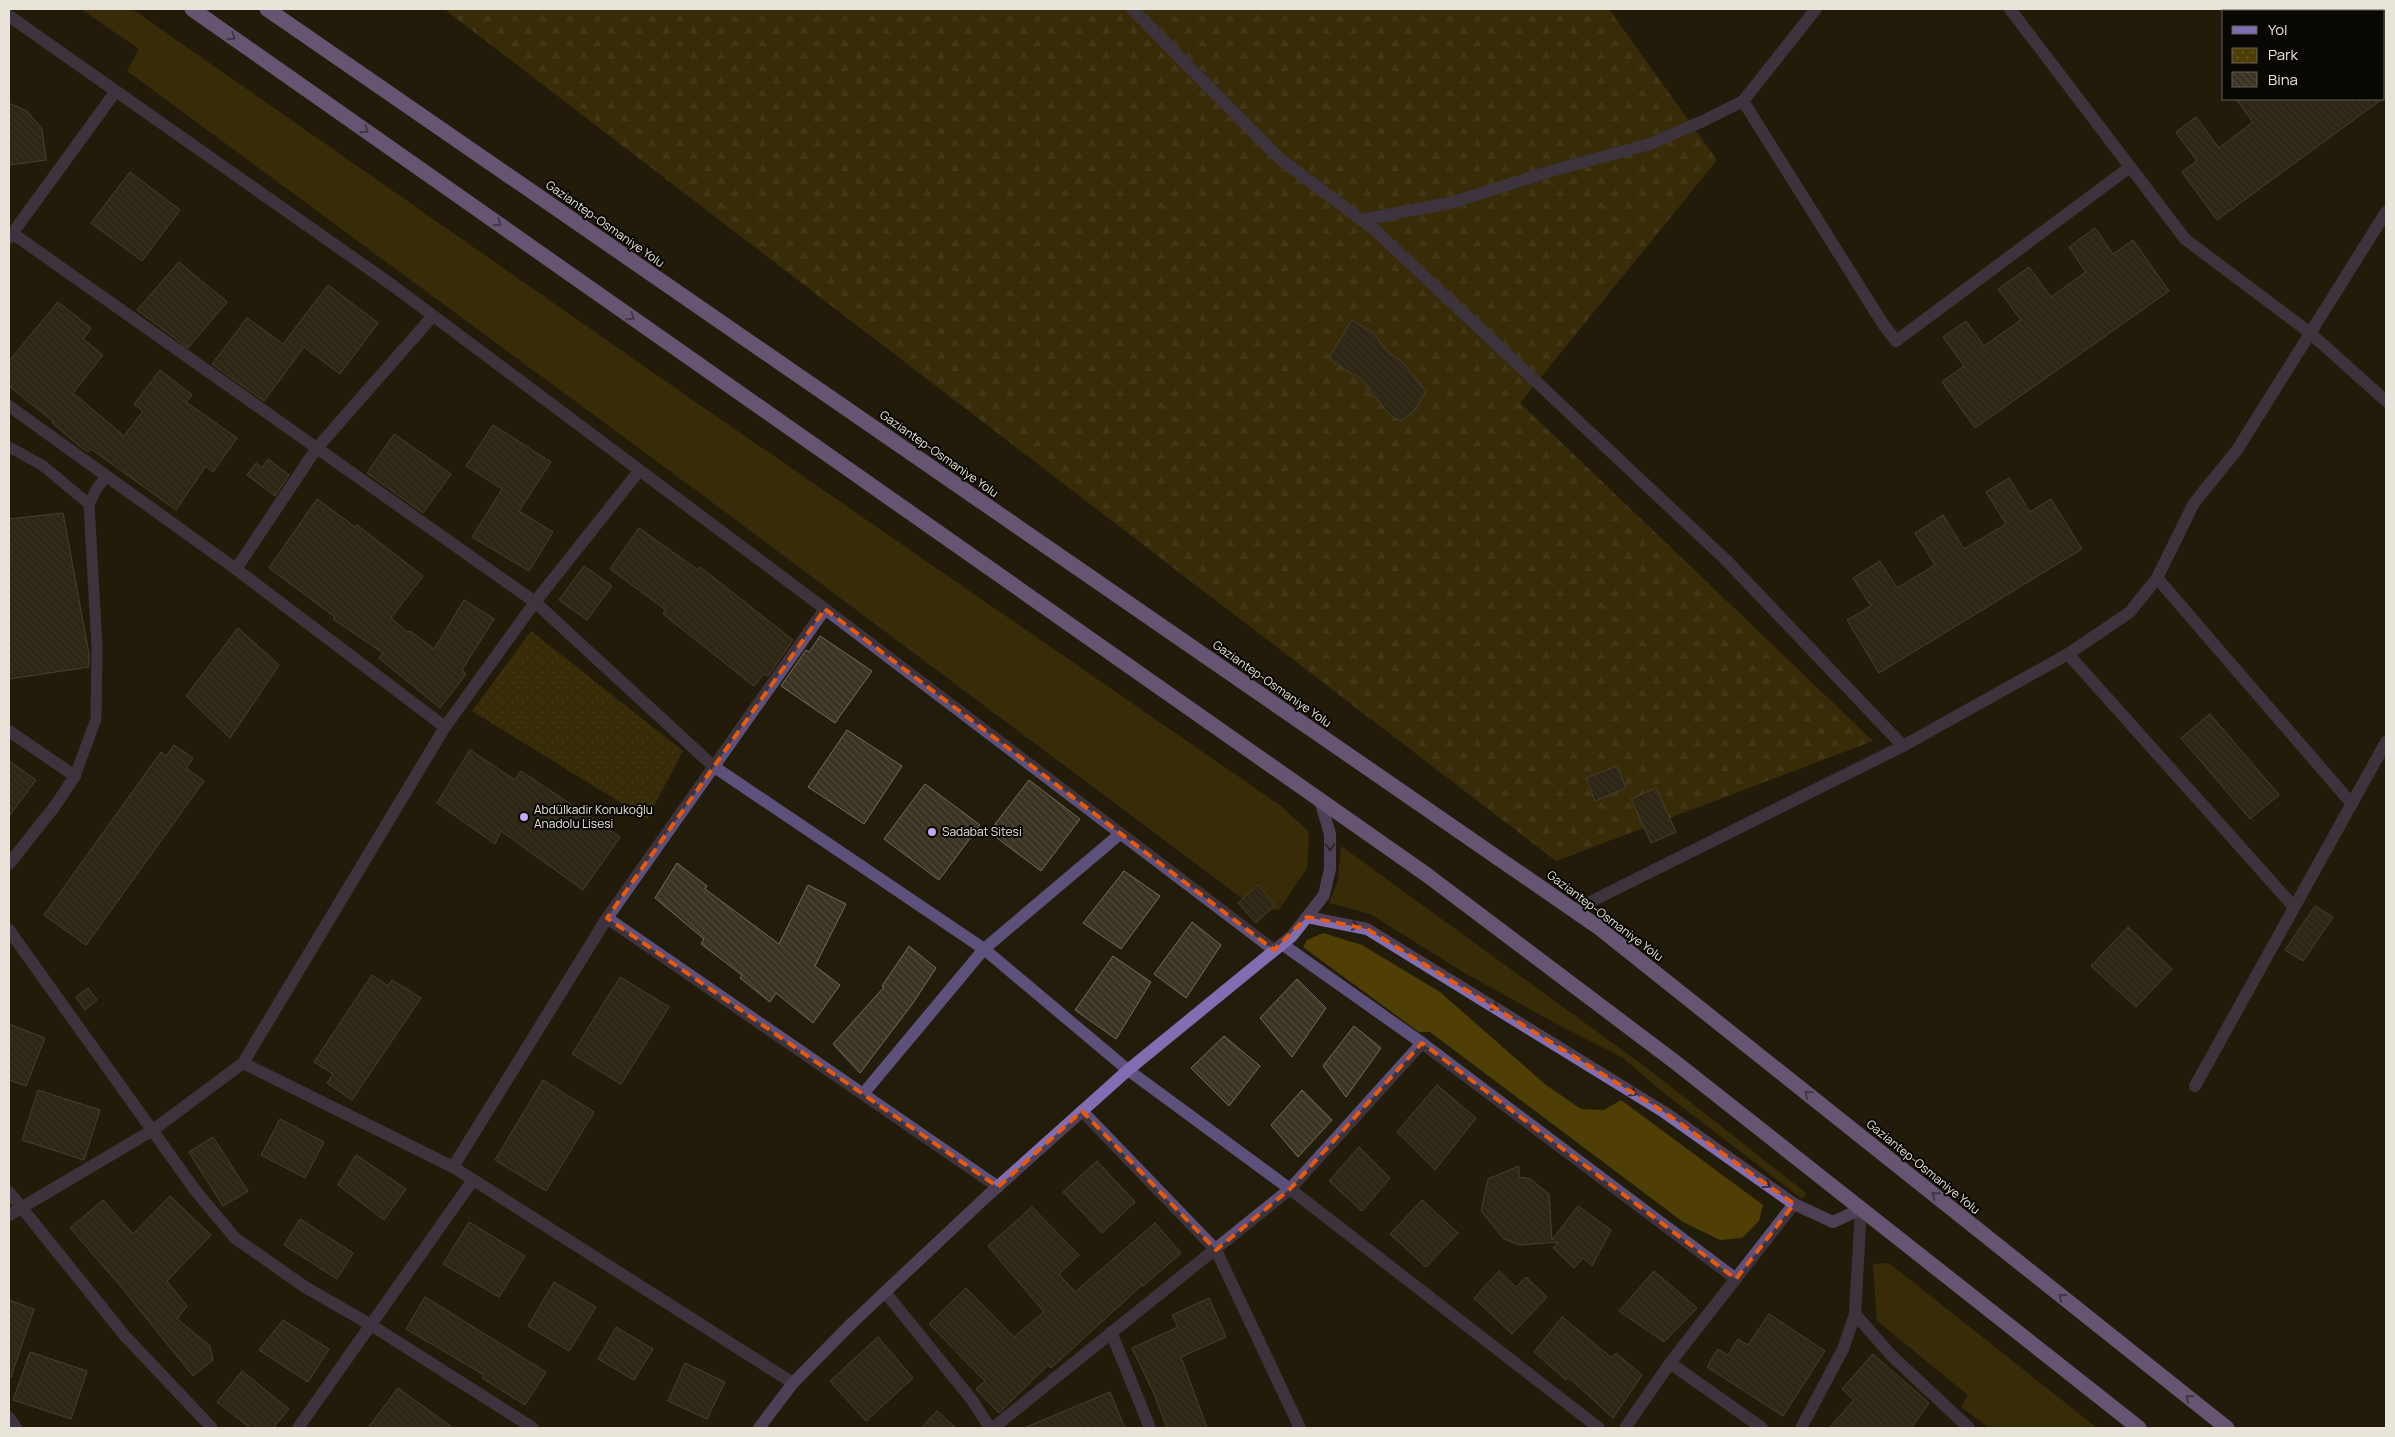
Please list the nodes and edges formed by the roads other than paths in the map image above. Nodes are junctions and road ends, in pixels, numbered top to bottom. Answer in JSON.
{"nodes":[{"id":1,"x":192,"y":9,"type":"edge"},
{"id":2,"x":267,"y":9,"type":"edge"},
{"id":3,"x":1132,"y":9,"type":"edge"},
{"id":4,"x":1816,"y":9,"type":"edge"},
{"id":5,"x":2010,"y":9,"type":"edge"},
{"id":6,"x":9,"y":16,"type":"edge"},
{"id":7,"x":116,"y":91,"type":"junction"},
{"id":8,"x":1743,"y":101,"type":"junction"},
{"id":9,"x":2130,"y":167,"type":"junction"},
{"id":10,"x":2386,"y":212,"type":"edge"},
{"id":11,"x":1361,"y":220,"type":"junction"},
{"id":12,"x":10,"y":235,"type":"edge"},
{"id":13,"x":432,"y":317,"type":"junction"},
{"id":14,"x":2309,"y":332,"type":"junction"},
{"id":15,"x":2386,"y":401,"type":"edge"},
{"id":16,"x":9,"y":406,"type":"edge"},
{"id":17,"x":9,"y":447,"type":"edge"},
{"id":18,"x":316,"y":449,"type":"junction"},
{"id":19,"x":639,"y":471,"type":"junction"},
{"id":20,"x":105,"y":478,"type":"junction"},
{"id":21,"x":89,"y":504,"type":"junction"},
{"id":22,"x":236,"y":569,"type":"junction"},
{"id":23,"x":2157,"y":578,"type":"junction"},
{"id":24,"x":535,"y":602,"type":"junction"},
{"id":25,"x":825,"y":609,"type":"junction"},
{"id":26,"x":2068,"y":654,"type":"junction"},
{"id":27,"x":445,"y":727,"type":"junction"},
{"id":28,"x":9,"y":732,"type":"edge"},
{"id":29,"x":2386,"y":742,"type":"edge"},
{"id":30,"x":1903,"y":746,"type":"junction"},
{"id":31,"x":713,"y":766,"type":"junction"},
{"id":32,"x":75,"y":776,"type":"junction"},
{"id":33,"x":1320,"y":800,"type":"junction"},
{"id":34,"x":2352,"y":804,"type":"junction"},
{"id":35,"x":1120,"y":834,"type":"junction"},
{"id":36,"x":9,"y":864,"type":"edge"},
{"id":37,"x":2294,"y":907,"type":"junction"},
{"id":38,"x":1574,"y":910,"type":"junction"},
{"id":39,"x":1307,"y":917,"type":"junction"},
{"id":40,"x":607,"y":918,"type":"junction"},
{"id":41,"x":9,"y":930,"type":"edge"},
{"id":42,"x":1278,"y":947,"type":"junction"},
{"id":43,"x":984,"y":949,"type":"junction"},
{"id":44,"x":1422,"y":1043,"type":"junction"},
{"id":45,"x":243,"y":1063,"type":"junction"},
{"id":46,"x":1128,"y":1070,"type":"junction"},
{"id":47,"x":2195,"y":1086,"type":"dead end"},
{"id":48,"x":863,"y":1094,"type":"junction"},
{"id":49,"x":1082,"y":1111,"type":"junction"},
{"id":50,"x":152,"y":1130,"type":"junction"},
{"id":51,"x":452,"y":1167,"type":"junction"},
{"id":52,"x":473,"y":1180,"type":"junction"},
{"id":53,"x":998,"y":1187,"type":"junction"},
{"id":54,"x":1290,"y":1190,"type":"junction"},
{"id":55,"x":9,"y":1192,"type":"edge"},
{"id":56,"x":1794,"y":1204,"type":"junction"},
{"id":57,"x":21,"y":1208,"type":"junction"},
{"id":58,"x":1861,"y":1209,"type":"junction"},
{"id":59,"x":9,"y":1214,"type":"edge"},
{"id":60,"x":1216,"y":1250,"type":"junction"},
{"id":61,"x":1736,"y":1278,"type":"junction"},
{"id":62,"x":885,"y":1292,"type":"junction"},
{"id":63,"x":1855,"y":1314,"type":"junction"},
{"id":64,"x":371,"y":1325,"type":"junction"},
{"id":65,"x":1111,"y":1332,"type":"junction"},
{"id":66,"x":1670,"y":1364,"type":"junction"},
{"id":67,"x":793,"y":1383,"type":"junction"},
{"id":68,"x":9,"y":1417,"type":"edge"},
{"id":69,"x":17,"y":1428,"type":"edge"},
{"id":70,"x":212,"y":1428,"type":"edge"},
{"id":71,"x":298,"y":1428,"type":"edge"},
{"id":72,"x":533,"y":1428,"type":"edge"},
{"id":73,"x":758,"y":1428,"type":"edge"},
{"id":74,"x":991,"y":1428,"type":"edge"},
{"id":75,"x":1150,"y":1428,"type":"edge"},
{"id":76,"x":1300,"y":1428,"type":"edge"},
{"id":77,"x":1599,"y":1428,"type":"edge"},
{"id":78,"x":1625,"y":1428,"type":"edge"},
{"id":79,"x":1762,"y":1428,"type":"edge"},
{"id":80,"x":1801,"y":1428,"type":"edge"},
{"id":81,"x":1969,"y":1428,"type":"edge"},
{"id":82,"x":2139,"y":1428,"type":"edge"},
{"id":83,"x":2227,"y":1428,"type":"edge"}],
"edges":[{"from":1,"to":33,"type":"highway","one_way":true},
{"from":2,"to":38,"type":"highway","name":"Gaziantep-Osmaniye Yolu"},
{"from":3,"to":11,"type":"street"},
{"from":4,"to":8,"type":"street"},
{"from":5,"to":9,"type":"street"},
{"from":6,"to":7,"type":"street"},
{"from":7,"to":12,"type":"street"},
{"from":7,"to":13,"type":"street"},
{"from":8,"to":9,"type":"street"},
{"from":8,"to":11,"type":"street"},
{"from":9,"to":14,"type":"street"},
{"from":10,"to":14,"type":"street"},
{"from":11,"to":30,"type":"street"},
{"from":12,"to":18,"type":"street"},
{"from":13,"to":18,"type":"street"},
{"from":13,"to":19,"type":"street"},
{"from":14,"to":15,"type":"street"},
{"from":14,"to":23,"type":"street"},
{"from":16,"to":20,"type":"street"},
{"from":17,"to":21,"type":"lane"},
{"from":18,"to":22,"type":"street"},
{"from":18,"to":24,"type":"street"},
{"from":19,"to":24,"type":"street"},
{"from":19,"to":25,"type":"street"},
{"from":20,"to":21,"type":"lane"},
{"from":20,"to":22,"type":"street"},
{"from":21,"to":32,"type":"lane"},
{"from":22,"to":27,"type":"street"},
{"from":23,"to":26,"type":"street"},
{"from":23,"to":34,"type":"street"},
{"from":24,"to":27,"type":"street"},
{"from":24,"to":31,"type":"street"},
{"from":25,"to":31,"type":"street"},
{"from":25,"to":35,"type":"street"},
{"from":26,"to":30,"type":"street"},
{"from":26,"to":37,"type":"street"},
{"from":27,"to":45,"type":"street"},
{"from":28,"to":32,"type":"street"},
{"from":29,"to":34,"type":"street"},
{"from":30,"to":38,"type":"street"},
{"from":31,"to":40,"type":"street"},
{"from":31,"to":43,"type":"street"},
{"from":32,"to":36,"type":"street"},
{"from":33,"to":39,"type":"street","one_way":true},
{"from":33,"to":58,"type":"highway"},
{"from":34,"to":37,"type":"street"},
{"from":35,"to":42,"type":"street"},
{"from":35,"to":43,"type":"street"},
{"from":37,"to":47,"type":"street"},
{"from":83,"to":38,"type":"highway","name":"Gaziantep-Osmaniye Yolu","one_way":true},
{"from":39,"to":42,"type":"street"},
{"from":39,"to":56,"type":"street","one_way":true},
{"from":40,"to":48,"type":"street"},
{"from":40,"to":51,"type":"street"},
{"from":41,"to":50,"type":"street"},
{"from":42,"to":44,"type":"street"},
{"from":42,"to":46,"type":"street"},
{"from":43,"to":46,"type":"street"},
{"from":43,"to":48,"type":"street"},
{"from":44,"to":54,"type":"street"},
{"from":44,"to":61,"type":"street"},
{"from":45,"to":50,"type":"street"},
{"from":45,"to":51,"type":"street"},
{"from":46,"to":49,"type":"street"},
{"from":46,"to":54,"type":"street"},
{"from":48,"to":53,"type":"street"},
{"from":49,"to":53,"type":"street"},
{"from":49,"to":60,"type":"street"},
{"from":50,"to":57,"type":"street"},
{"from":50,"to":64,"type":"street"},
{"from":51,"to":52,"type":"street"},
{"from":52,"to":64,"type":"street"},
{"from":52,"to":67,"type":"street"},
{"from":53,"to":62,"type":"street"},
{"from":54,"to":60,"type":"street"},
{"from":54,"to":77,"type":"street"},
{"from":55,"to":57,"type":"street"},
{"from":56,"to":58,"type":"street"},
{"from":56,"to":61,"type":"street"},
{"from":57,"to":59,"type":"street"},
{"from":57,"to":70,"type":"street"},
{"from":58,"to":63,"type":"street"},
{"from":58,"to":82,"type":"highway"},
{"from":60,"to":65,"type":"street"},
{"from":60,"to":76,"type":"street"},
{"from":61,"to":66,"type":"street"},
{"from":62,"to":67,"type":"street"},
{"from":62,"to":74,"type":"street"},
{"from":63,"to":80,"type":"street"},
{"from":63,"to":81,"type":"street"},
{"from":64,"to":71,"type":"street"},
{"from":64,"to":72,"type":"street"},
{"from":65,"to":74,"type":"street"},
{"from":65,"to":75,"type":"street"},
{"from":66,"to":78,"type":"street"},
{"from":66,"to":79,"type":"street"},
{"from":67,"to":73,"type":"street"},
{"from":68,"to":69,"type":"lane"}]}
